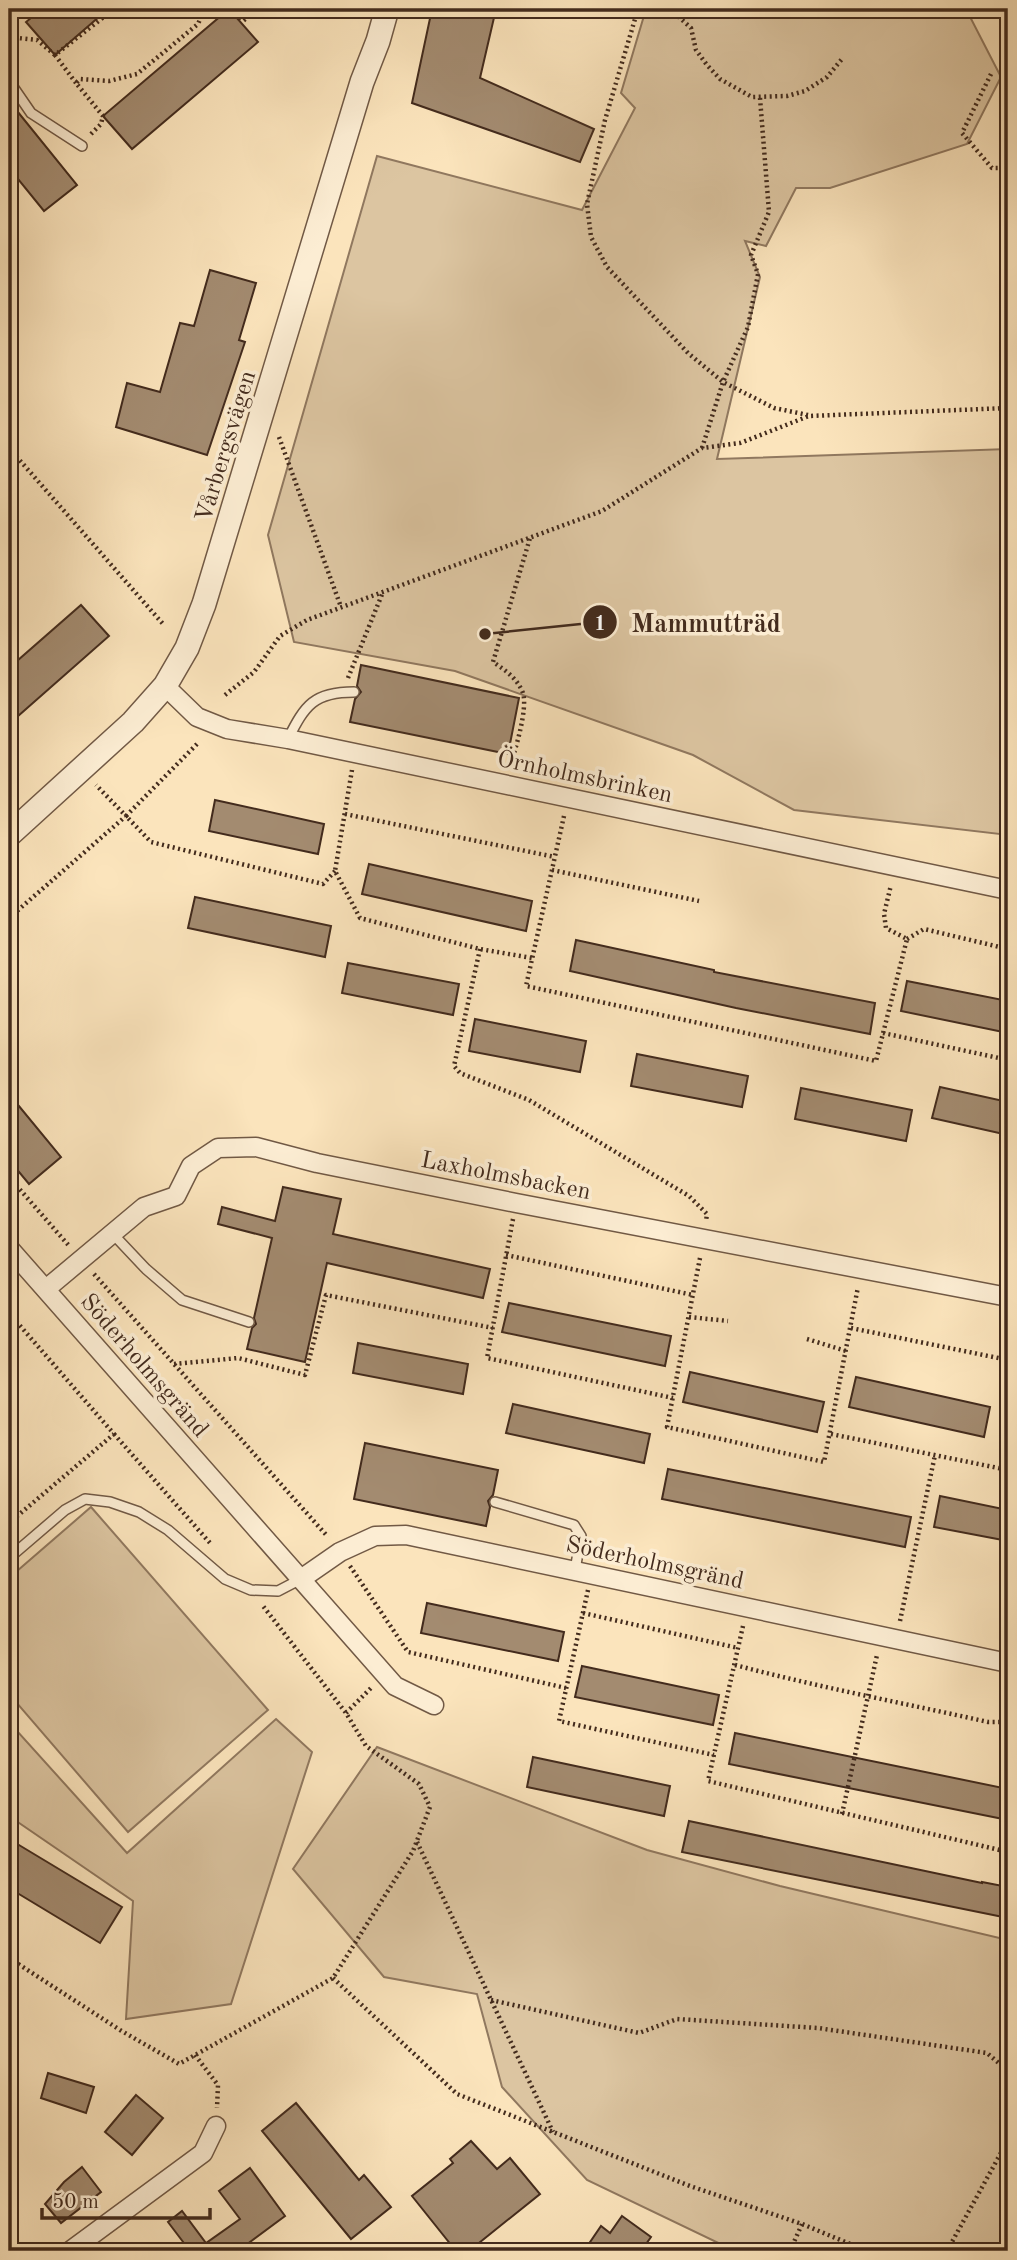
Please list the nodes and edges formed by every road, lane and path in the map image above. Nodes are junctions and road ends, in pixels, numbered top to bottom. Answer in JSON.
{"nodes":[{"id":1,"x":114,"y":9,"type":"edge"},
{"id":2,"x":194,"y":9,"type":"edge"},
{"id":3,"x":233,"y":9,"type":"edge"},
{"id":4,"x":387,"y":9,"type":"edge"},
{"id":5,"x":638,"y":9,"type":"edge"},
{"id":6,"x":670,"y":9,"type":"edge"},
{"id":7,"x":256,"y":10,"type":"edge"},
{"id":8,"x":9,"y":37,"type":"edge"},
{"id":9,"x":55,"y":55,"type":"junction"},
{"id":10,"x":842,"y":60,"type":"dead end"},
{"id":11,"x":991,"y":74,"type":"dead end"},
{"id":12,"x":9,"y":81,"type":"edge"},
{"id":13,"x":76,"y":83,"type":"junction"},
{"id":14,"x":760,"y":98,"type":"junction"},
{"id":15,"x":82,"y":146,"type":"joint"},
{"id":16,"x":1008,"y":169,"type":"edge"},
{"id":17,"x":723,"y":382,"type":"junction"},
{"id":18,"x":1008,"y":408,"type":"edge"},
{"id":19,"x":809,"y":416,"type":"junction"},
{"id":20,"x":279,"y":437,"type":"dead end"},
{"id":21,"x":9,"y":448,"type":"edge"},
{"id":22,"x":702,"y":448,"type":"junction"},
{"id":23,"x":530,"y":537,"type":"junction"},
{"id":24,"x":383,"y":592,"type":"junction"},
{"id":25,"x":341,"y":607,"type":"junction"},
{"id":26,"x":163,"y":624,"type":"dead end"},
{"id":27,"x":164,"y":686,"type":"junction"},
{"id":28,"x":342,"y":692,"type":"junction"},
{"id":29,"x":354,"y":692,"type":"dead end"},
{"id":30,"x":225,"y":695,"type":"dead end"},
{"id":31,"x":288,"y":739,"type":"junction"},
{"id":32,"x":197,"y":744,"type":"dead end"},
{"id":33,"x":355,"y":753,"type":"junction"},
{"id":34,"x":82,"y":770,"type":"junction"},
{"id":35,"x":504,"y":784,"type":"junction"},
{"id":36,"x":568,"y":798,"type":"junction"},
{"id":37,"x":345,"y":814,"type":"junction"},
{"id":38,"x":126,"y":816,"type":"junction"},
{"id":39,"x":9,"y":835,"type":"edge"},
{"id":40,"x":555,"y":857,"type":"junction"},
{"id":41,"x":895,"y":867,"type":"junction"},
{"id":42,"x":552,"y":870,"type":"junction"},
{"id":43,"x":335,"y":871,"type":"junction"},
{"id":44,"x":1008,"y":890,"type":"edge"},
{"id":45,"x":699,"y":901,"type":"dead end"},
{"id":46,"x":9,"y":918,"type":"edge"},
{"id":47,"x":907,"y":939,"type":"junction"},
{"id":48,"x":481,"y":948,"type":"junction"},
{"id":49,"x":1008,"y":949,"type":"edge"},
{"id":50,"x":531,"y":958,"type":"junction"},
{"id":51,"x":883,"y":1033,"type":"junction"},
{"id":52,"x":1008,"y":1060,"type":"edge"},
{"id":53,"x":9,"y":1177,"type":"edge"},
{"id":54,"x":516,"y":1203,"type":"junction"},
{"id":55,"x":112,"y":1234,"type":"junction"},
{"id":56,"x":704,"y":1238,"type":"junction"},
{"id":57,"x":9,"y":1248,"type":"edge"},
{"id":58,"x":506,"y":1255,"type":"junction"},
{"id":59,"x":81,"y":1260,"type":"junction"},
{"id":60,"x":861,"y":1269,"type":"junction"},
{"id":61,"x":46,"y":1289,"type":"junction"},
{"id":62,"x":693,"y":1296,"type":"junction"},
{"id":63,"x":1008,"y":1297,"type":"edge"},
{"id":64,"x":9,"y":1313,"type":"edge"},
{"id":65,"x":689,"y":1317,"type":"junction"},
{"id":66,"x":728,"y":1321,"type":"dead end"},
{"id":67,"x":248,"y":1322,"type":"dead end"},
{"id":68,"x":493,"y":1328,"type":"junction"},
{"id":69,"x":850,"y":1328,"type":"junction"},
{"id":70,"x":807,"y":1339,"type":"dead end"},
{"id":71,"x":846,"y":1351,"type":"junction"},
{"id":72,"x":1008,"y":1360,"type":"edge"},
{"id":73,"x":174,"y":1364,"type":"junction"},
{"id":74,"x":673,"y":1398,"type":"junction"},
{"id":75,"x":114,"y":1434,"type":"junction"},
{"id":76,"x":831,"y":1434,"type":"junction"},
{"id":77,"x":935,"y":1455,"type":"junction"},
{"id":78,"x":1008,"y":1470,"type":"edge"},
{"id":79,"x":495,"y":1502,"type":"dead end"},
{"id":80,"x":9,"y":1523,"type":"edge"},
{"id":81,"x":215,"y":1549,"type":"dead end"},
{"id":82,"x":340,"y":1552,"type":"junction"},
{"id":83,"x":9,"y":1558,"type":"edge"},
{"id":84,"x":584,"y":1571,"type":"junction"},
{"id":85,"x":300,"y":1579,"type":"junction"},
{"id":86,"x":251,"y":1590,"type":"junction"},
{"id":87,"x":748,"y":1607,"type":"junction"},
{"id":88,"x":583,"y":1613,"type":"junction"},
{"id":89,"x":889,"y":1637,"type":"junction"},
{"id":90,"x":738,"y":1648,"type":"junction"},
{"id":91,"x":1008,"y":1663,"type":"edge"},
{"id":92,"x":734,"y":1665,"type":"junction"},
{"id":93,"x":384,"y":1674,"type":"junction"},
{"id":94,"x":566,"y":1688,"type":"junction"},
{"id":95,"x":868,"y":1695,"type":"junction"},
{"id":96,"x":433,"y":1705,"type":"dead end"},
{"id":97,"x":346,"y":1713,"type":"junction"},
{"id":98,"x":1008,"y":1722,"type":"edge"},
{"id":99,"x":714,"y":1755,"type":"junction"},
{"id":100,"x":842,"y":1814,"type":"junction"},
{"id":101,"x":417,"y":1842,"type":"junction"},
{"id":102,"x":1008,"y":1852,"type":"edge"},
{"id":103,"x":9,"y":1958,"type":"edge"},
{"id":104,"x":333,"y":1978,"type":"junction"},
{"id":105,"x":491,"y":2000,"type":"junction"},
{"id":106,"x":195,"y":2055,"type":"junction"},
{"id":107,"x":1008,"y":2071,"type":"edge"},
{"id":108,"x":216,"y":2126,"type":"joint"},
{"id":109,"x":554,"y":2132,"type":"junction"},
{"id":110,"x":1008,"y":2140,"type":"edge"},
{"id":111,"x":802,"y":2224,"type":"junction"},
{"id":112,"x":70,"y":2251,"type":"edge"},
{"id":113,"x":790,"y":2251,"type":"edge"},
{"id":114,"x":867,"y":2251,"type":"edge"},
{"id":115,"x":947,"y":2251,"type":"edge"}],
"edges":[{"from":1,"to":9,"type":"path"},
{"from":2,"to":13,"type":"path"},
{"from":3,"to":7,"type":"path"},
{"from":4,"to":27,"type":"street","name":"Vårbergsvägen"},
{"from":5,"to":17,"type":"path"},
{"from":6,"to":14,"type":"path"},
{"from":8,"to":9,"type":"path"},
{"from":9,"to":13,"type":"path"},
{"from":10,"to":14,"type":"path"},
{"from":11,"to":16,"type":"path"},
{"from":12,"to":15,"type":"lane"},
{"from":13,"to":15,"type":"path"},
{"from":14,"to":17,"type":"path"},
{"from":17,"to":19,"type":"path"},
{"from":17,"to":22,"type":"path"},
{"from":18,"to":19,"type":"path"},
{"from":19,"to":22,"type":"path"},
{"from":20,"to":25,"type":"path"},
{"from":21,"to":26,"type":"path"},
{"from":22,"to":23,"type":"path"},
{"from":23,"to":24,"type":"path"},
{"from":23,"to":35,"type":"path"},
{"from":24,"to":25,"type":"path"},
{"from":24,"to":28,"type":"path"},
{"from":25,"to":30,"type":"path"},
{"from":27,"to":31,"type":"street","name":"Örnholmsbrinken"},
{"from":27,"to":34,"type":"street","name":"Vårbergsvägen"},
{"from":28,"to":29,"type":"lane"},
{"from":28,"to":31,"type":"lane"},
{"from":31,"to":33,"type":"street","name":"Örnholmsbrinken"},
{"from":32,"to":38,"type":"path"},
{"from":33,"to":35,"type":"street","name":"Örnholmsbrinken"},
{"from":33,"to":37,"type":"path"},
{"from":34,"to":38,"type":"path"},
{"from":34,"to":39,"type":"street","name":"Vårbergsvägen"},
{"from":35,"to":36,"type":"street","name":"Örnholmsbrinken"},
{"from":36,"to":40,"type":"path"},
{"from":36,"to":41,"type":"street","name":"Örnholmsbrinken"},
{"from":37,"to":40,"type":"path"},
{"from":37,"to":43,"type":"path"},
{"from":38,"to":43,"type":"path"},
{"from":38,"to":46,"type":"path"},
{"from":40,"to":42,"type":"path"},
{"from":41,"to":44,"type":"street","name":"Örnholmsbrinken"},
{"from":41,"to":47,"type":"path"},
{"from":42,"to":45,"type":"path"},
{"from":42,"to":50,"type":"path"},
{"from":43,"to":48,"type":"path"},
{"from":47,"to":49,"type":"path"},
{"from":47,"to":51,"type":"path"},
{"from":48,"to":50,"type":"path"},
{"from":48,"to":56,"type":"path"},
{"from":50,"to":51,"type":"path"},
{"from":51,"to":52,"type":"path"},
{"from":53,"to":59,"type":"path"},
{"from":54,"to":55,"type":"street","name":"Laxholmsbacken"},
{"from":54,"to":56,"type":"street","name":"Laxholmsbacken"},
{"from":54,"to":58,"type":"path"},
{"from":55,"to":59,"type":"street","name":"Laxholmsbacken"},
{"from":55,"to":67,"type":"lane"},
{"from":56,"to":60,"type":"street","name":"Laxholmsbacken"},
{"from":56,"to":62,"type":"path"},
{"from":57,"to":61,"type":"street","name":"Söderholmsgränd"},
{"from":58,"to":62,"type":"path"},
{"from":58,"to":68,"type":"path"},
{"from":59,"to":61,"type":"street","name":"Laxholmsbacken"},
{"from":59,"to":73,"type":"path"},
{"from":60,"to":63,"type":"street","name":"Laxholmsbacken"},
{"from":60,"to":69,"type":"path"},
{"from":61,"to":85,"type":"street","name":"Söderholmsgränd"},
{"from":62,"to":65,"type":"path"},
{"from":64,"to":75,"type":"path"},
{"from":65,"to":66,"type":"path"},
{"from":65,"to":74,"type":"path"},
{"from":68,"to":73,"type":"path"},
{"from":68,"to":74,"type":"path"},
{"from":69,"to":71,"type":"path"},
{"from":69,"to":72,"type":"path"},
{"from":70,"to":71,"type":"path"},
{"from":71,"to":76,"type":"path"},
{"from":73,"to":82,"type":"path"},
{"from":74,"to":76,"type":"path"},
{"from":75,"to":80,"type":"path"},
{"from":75,"to":81,"type":"path"},
{"from":76,"to":77,"type":"path"},
{"from":77,"to":78,"type":"path"},
{"from":77,"to":89,"type":"path"},
{"from":79,"to":84,"type":"lane"},
{"from":82,"to":84,"type":"street","name":"Söderholmsgränd"},
{"from":82,"to":85,"type":"street","name":"Söderholmsgränd"},
{"from":82,"to":94,"type":"path"},
{"from":83,"to":86,"type":"lane"},
{"from":84,"to":87,"type":"street","name":"Söderholmsgränd"},
{"from":84,"to":88,"type":"path"},
{"from":85,"to":86,"type":"lane"},
{"from":85,"to":93,"type":"street","name":"Söderholmsgränd"},
{"from":86,"to":97,"type":"path"},
{"from":87,"to":89,"type":"street","name":"Söderholmsgränd"},
{"from":87,"to":90,"type":"path"},
{"from":88,"to":90,"type":"path"},
{"from":88,"to":94,"type":"path"},
{"from":89,"to":91,"type":"street","name":"Söderholmsgränd"},
{"from":89,"to":95,"type":"path"},
{"from":90,"to":92,"type":"path"},
{"from":92,"to":95,"type":"path"},
{"from":92,"to":99,"type":"path"},
{"from":93,"to":96,"type":"street","name":"Söderholmsgränd"},
{"from":93,"to":97,"type":"path"},
{"from":94,"to":99,"type":"path"},
{"from":95,"to":98,"type":"path"},
{"from":95,"to":100,"type":"path"},
{"from":97,"to":101,"type":"path"},
{"from":99,"to":100,"type":"path"},
{"from":100,"to":102,"type":"path"},
{"from":101,"to":104,"type":"path"},
{"from":101,"to":105,"type":"path"},
{"from":103,"to":106,"type":"path"},
{"from":104,"to":106,"type":"path"},
{"from":104,"to":109,"type":"path"},
{"from":105,"to":107,"type":"path"},
{"from":105,"to":109,"type":"path"},
{"from":106,"to":108,"type":"path"},
{"from":108,"to":112,"type":"street"},
{"from":109,"to":111,"type":"path"},
{"from":110,"to":115,"type":"path"},
{"from":111,"to":113,"type":"path"},
{"from":111,"to":114,"type":"path"}]}
